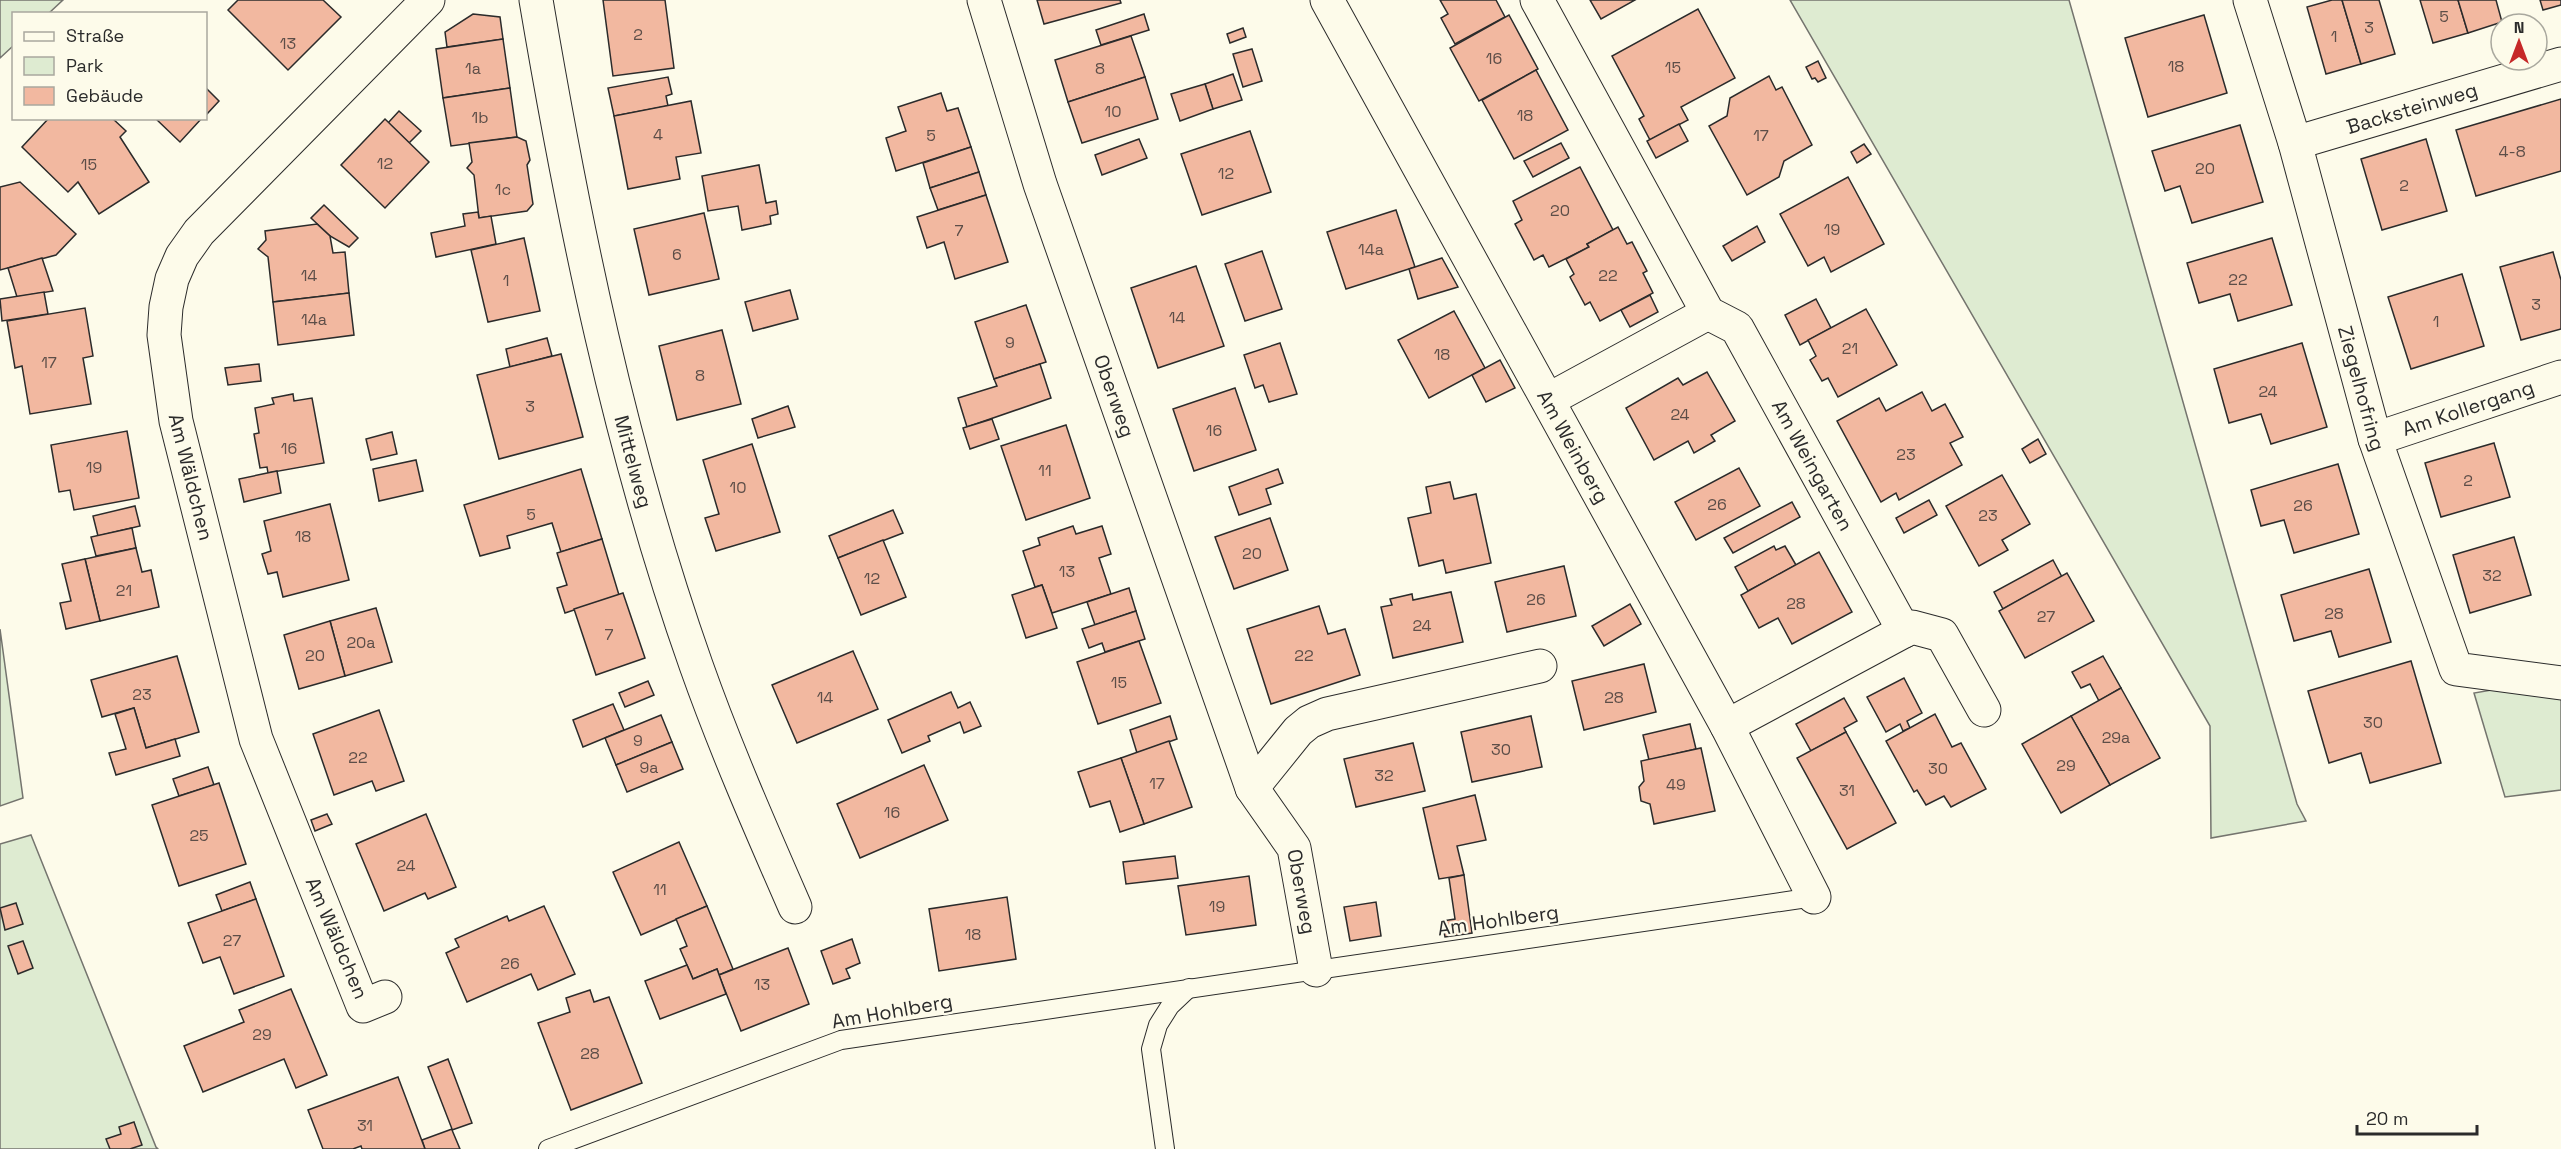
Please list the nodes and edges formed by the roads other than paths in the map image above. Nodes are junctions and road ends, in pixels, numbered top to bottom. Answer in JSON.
{"nodes":[{"id":1,"x":428,"y":0,"type":"edge"},
{"id":2,"x":536,"y":0,"type":"edge"},
{"id":3,"x":984,"y":0,"type":"edge"},
{"id":4,"x":1327,"y":0,"type":"edge"},
{"id":5,"x":1537,"y":0,"type":"edge"},
{"id":6,"x":2250,"y":0,"type":"edge"},
{"id":7,"x":2561,"y":64,"type":"edge"},
{"id":8,"x":2295,"y":143,"type":"junction"},
{"id":9,"x":1708,"y":313,"type":"junction"},
{"id":10,"x":2561,"y":377,"type":"edge"},
{"id":11,"x":1548,"y":400,"type":"junction"},
{"id":12,"x":2375,"y":439,"type":"junction"},
{"id":13,"x":1905,"y":631,"type":"junction"},
{"id":14,"x":1540,"y":666,"type":"dead end"},
{"id":15,"x":2561,"y":683,"type":"edge"},
{"id":16,"x":1984,"y":710,"type":"dead end"},
{"id":17,"x":1727,"y":726,"type":"junction"},
{"id":18,"x":1252,"y":788,"type":"junction"},
{"id":19,"x":1814,"y":897,"type":"joint"},
{"id":20,"x":795,"y":907,"type":"dead end"},
{"id":21,"x":1316,"y":970,"type":"junction"},
{"id":22,"x":1189,"y":988,"type":"junction"},
{"id":23,"x":385,"y":997,"type":"dead end"},
{"id":24,"x":548,"y":1149,"type":"edge"},
{"id":25,"x":1165,"y":1149,"type":"edge"}],
"edges":[{"from":1,"to":23,"type":"street","name":"Am Wäldchen"},
{"from":2,"to":20,"type":"street","name":"Mittelweg"},
{"from":3,"to":18,"type":"street","name":"Oberweg"},
{"from":4,"to":11,"type":"street","name":"Am Weinberg"},
{"from":5,"to":9,"type":"street"},
{"from":6,"to":8,"type":"street","name":"Ziegelhofring"},
{"from":7,"to":8,"type":"street","name":"Backsteinweg"},
{"from":8,"to":12,"type":"street","name":"Ziegelhofring"},
{"from":9,"to":11,"type":"street"},
{"from":9,"to":13,"type":"street","name":"Am Weingarten"},
{"from":10,"to":12,"type":"street","name":"Am Kollergang"},
{"from":11,"to":17,"type":"street","name":"Am Weinberg"},
{"from":12,"to":15,"type":"street","name":"Ziegelhofring"},
{"from":13,"to":16,"type":"street"},
{"from":13,"to":17,"type":"street"},
{"from":14,"to":18,"type":"street"},
{"from":17,"to":19,"type":"street","name":"Am Weinberg"},
{"from":18,"to":21,"type":"street","name":"Oberweg"},
{"from":19,"to":21,"type":"lane","name":"Am Hohlberg"},
{"from":21,"to":22,"type":"lane","name":"Am Hohlberg"},
{"from":22,"to":24,"type":"lane","name":"Am Hohlberg"},
{"from":22,"to":25,"type":"lane"}]}
